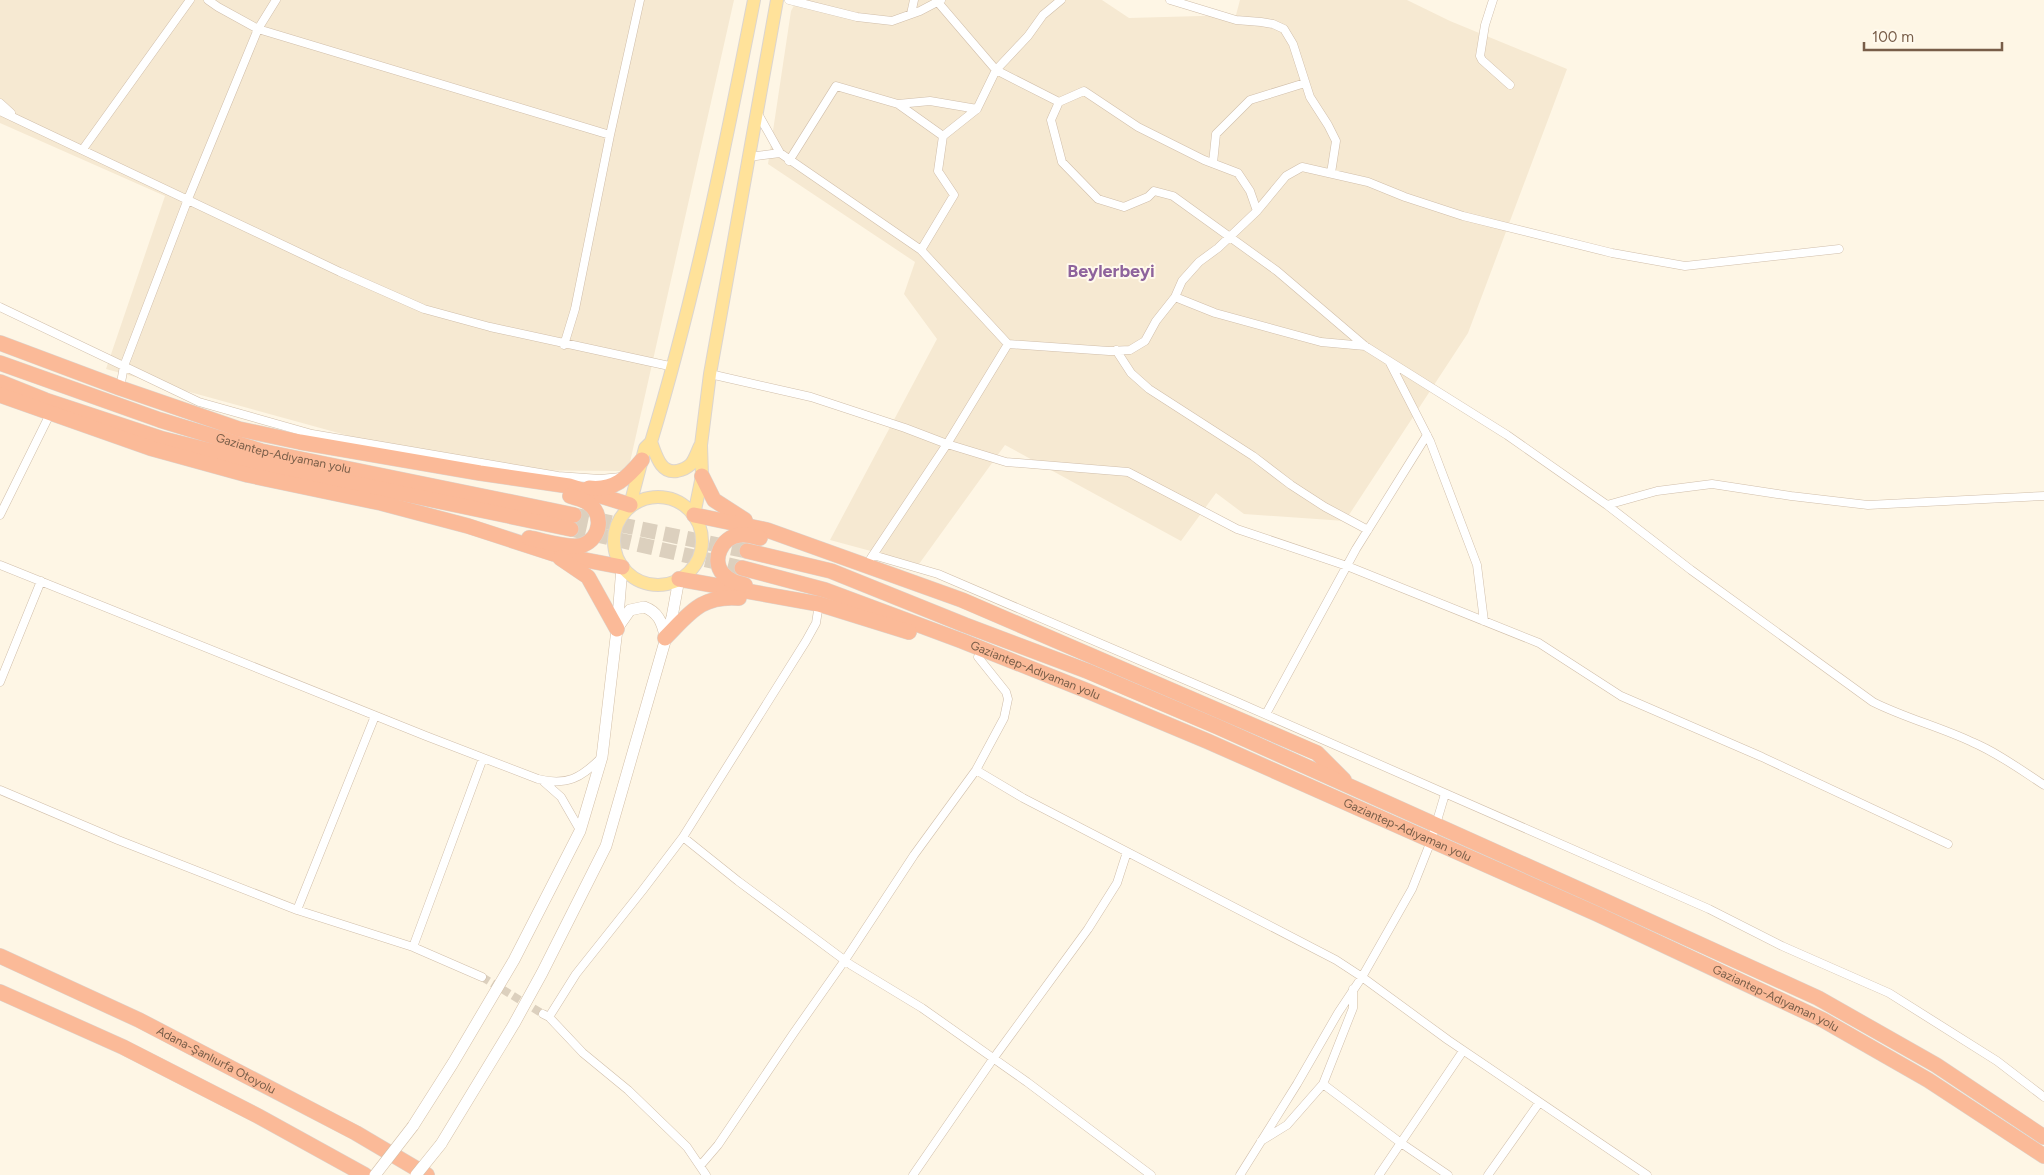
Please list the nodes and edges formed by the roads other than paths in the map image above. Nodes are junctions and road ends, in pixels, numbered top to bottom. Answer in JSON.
{"nodes":[{"id":1,"x":190,"y":0,"type":"edge"},
{"id":2,"x":208,"y":0,"type":"edge"},
{"id":3,"x":276,"y":0,"type":"edge"},
{"id":4,"x":640,"y":0,"type":"edge"},
{"id":5,"x":754,"y":0,"type":"edge"},
{"id":6,"x":777,"y":0,"type":"edge"},
{"id":7,"x":789,"y":0,"type":"edge"},
{"id":8,"x":914,"y":0,"type":"edge"},
{"id":9,"x":1061,"y":0,"type":"edge"},
{"id":10,"x":1170,"y":0,"type":"edge"},
{"id":11,"x":1493,"y":0,"type":"edge"},
{"id":12,"x":938,"y":1,"type":"edge"},
{"id":13,"x":911,"y":14,"type":"junction"},
{"id":14,"x":258,"y":29,"type":"junction"},
{"id":15,"x":996,"y":70,"type":"junction"},
{"id":16,"x":1305,"y":83,"type":"junction"},
{"id":17,"x":1510,"y":85,"type":"dead end"},
{"id":18,"x":1060,"y":102,"type":"junction"},
{"id":19,"x":0,"y":103,"type":"edge"},
{"id":20,"x":898,"y":104,"type":"junction"},
{"id":21,"x":977,"y":109,"type":"junction"},
{"id":22,"x":0,"y":111,"type":"edge"},
{"id":23,"x":757,"y":112,"type":"junction"},
{"id":24,"x":18,"y":119,"type":"junction"},
{"id":25,"x":610,"y":135,"type":"junction"},
{"id":26,"x":944,"y":136,"type":"junction"},
{"id":27,"x":82,"y":149,"type":"junction"},
{"id":28,"x":780,"y":153,"type":"junction"},
{"id":29,"x":749,"y":157,"type":"junction"},
{"id":30,"x":789,"y":161,"type":"junction"},
{"id":31,"x":1214,"y":163,"type":"junction"},
{"id":32,"x":1331,"y":173,"type":"junction"},
{"id":33,"x":188,"y":199,"type":"junction"},
{"id":34,"x":1257,"y":211,"type":"junction"},
{"id":35,"x":1230,"y":237,"type":"junction"},
{"id":36,"x":1839,"y":249,"type":"dead end"},
{"id":37,"x":921,"y":250,"type":"junction"},
{"id":38,"x":1175,"y":297,"type":"junction"},
{"id":39,"x":0,"y":307,"type":"edge"},
{"id":40,"x":0,"y":342,"type":"edge"},
{"id":41,"x":1008,"y":344,"type":"junction"},
{"id":42,"x":564,"y":345,"type":"junction"},
{"id":43,"x":1365,"y":346,"type":"junction"},
{"id":44,"x":1116,"y":350,"type":"junction"},
{"id":45,"x":1389,"y":361,"type":"junction"},
{"id":46,"x":0,"y":363,"type":"edge"},
{"id":47,"x":124,"y":366,"type":"junction"},
{"id":48,"x":674,"y":367,"type":"junction"},
{"id":49,"x":710,"y":374,"type":"junction"},
{"id":50,"x":0,"y":382,"type":"edge"},
{"id":51,"x":120,"y":388,"type":"junction"},
{"id":52,"x":0,"y":395,"type":"edge"},
{"id":53,"x":50,"y":414,"type":"junction"},
{"id":54,"x":1427,"y":435,"type":"junction"},
{"id":55,"x":651,"y":442,"type":"junction"},
{"id":56,"x":947,"y":444,"type":"junction"},
{"id":57,"x":701,"y":445,"type":"junction"},
{"id":58,"x":642,"y":460,"type":"junction"},
{"id":59,"x":480,"y":473,"type":"junction"},
{"id":60,"x":628,"y":476,"type":"junction"},
{"id":61,"x":702,"y":476,"type":"junction"},
{"id":62,"x":569,"y":486,"type":"junction"},
{"id":63,"x":2044,"y":496,"type":"edge"},
{"id":64,"x":630,"y":505,"type":"junction"},
{"id":65,"x":1607,"y":505,"type":"junction"},
{"id":66,"x":694,"y":515,"type":"junction"},
{"id":67,"x":0,"y":516,"type":"edge"},
{"id":68,"x":468,"y":526,"type":"junction"},
{"id":69,"x":767,"y":530,"type":"junction"},
{"id":70,"x":1368,"y":530,"type":"junction"},
{"id":71,"x":747,"y":551,"type":"tunnel mouth"},
{"id":72,"x":554,"y":554,"type":"junction"},
{"id":73,"x":839,"y":556,"type":"junction"},
{"id":74,"x":870,"y":560,"type":"junction"},
{"id":75,"x":0,"y":565,"type":"edge"},
{"id":76,"x":1347,"y":566,"type":"junction"},
{"id":77,"x":622,"y":567,"type":"junction"},
{"id":78,"x":742,"y":568,"type":"tunnel mouth"},
{"id":79,"x":679,"y":580,"type":"junction"},
{"id":80,"x":40,"y":581,"type":"junction"},
{"id":81,"x":799,"y":602,"type":"junction"},
{"id":82,"x":819,"y":604,"type":"junction"},
{"id":83,"x":1484,"y":621,"type":"junction"},
{"id":84,"x":617,"y":629,"type":"junction"},
{"id":85,"x":665,"y":638,"type":"junction"},
{"id":86,"x":978,"y":657,"type":"junction"},
{"id":87,"x":0,"y":682,"type":"edge"},
{"id":88,"x":1266,"y":714,"type":"junction"},
{"id":89,"x":375,"y":716,"type":"junction"},
{"id":90,"x":602,"y":757,"type":"junction"},
{"id":91,"x":483,"y":758,"type":"junction"},
{"id":92,"x":976,"y":770,"type":"junction"},
{"id":93,"x":538,"y":778,"type":"junction"},
{"id":94,"x":2044,"y":785,"type":"edge"},
{"id":95,"x":1350,"y":787,"type":"junction"},
{"id":96,"x":0,"y":790,"type":"edge"},
{"id":97,"x":1445,"y":794,"type":"junction"},
{"id":98,"x":1353,"y":806,"type":"junction"},
{"id":99,"x":1435,"y":825,"type":"junction"},
{"id":100,"x":580,"y":831,"type":"junction"},
{"id":101,"x":682,"y":837,"type":"junction"},
{"id":102,"x":1431,"y":841,"type":"junction"},
{"id":103,"x":1948,"y":844,"type":"dead end"},
{"id":104,"x":1126,"y":852,"type":"junction"},
{"id":105,"x":297,"y":910,"type":"junction"},
{"id":106,"x":413,"y":947,"type":"junction"},
{"id":107,"x":0,"y":956,"type":"edge"},
{"id":108,"x":845,"y":960,"type":"junction"},
{"id":109,"x":482,"y":977,"type":"tunnel mouth"},
{"id":110,"x":1362,"y":977,"type":"junction"},
{"id":111,"x":1354,"y":989,"type":"junction"},
{"id":112,"x":0,"y":992,"type":"edge"},
{"id":113,"x":1463,"y":1051,"type":"junction"},
{"id":114,"x":993,"y":1058,"type":"junction"},
{"id":115,"x":1323,"y":1084,"type":"junction"},
{"id":116,"x":2044,"y":1097,"type":"edge"},
{"id":117,"x":1539,"y":1103,"type":"junction"},
{"id":118,"x":2044,"y":1136,"type":"edge"},
{"id":119,"x":1260,"y":1142,"type":"junction"},
{"id":120,"x":1401,"y":1143,"type":"junction"},
{"id":121,"x":2044,"y":1156,"type":"edge"},
{"id":122,"x":700,"y":1166,"type":"junction"},
{"id":123,"x":365,"y":1175,"type":"edge"},
{"id":124,"x":376,"y":1175,"type":"edge"},
{"id":125,"x":416,"y":1175,"type":"edge"},
{"id":126,"x":428,"y":1175,"type":"edge"},
{"id":127,"x":706,"y":1175,"type":"edge"},
{"id":128,"x":913,"y":1175,"type":"edge"},
{"id":129,"x":1151,"y":1175,"type":"edge"},
{"id":130,"x":1240,"y":1175,"type":"edge"},
{"id":131,"x":1379,"y":1175,"type":"edge"},
{"id":132,"x":1448,"y":1175,"type":"edge"},
{"id":133,"x":1488,"y":1175,"type":"edge"},
{"id":134,"x":1647,"y":1175,"type":"edge"}],
"edges":[{"from":1,"to":27,"type":"street"},
{"from":2,"to":14,"type":"street"},
{"from":3,"to":14,"type":"street"},
{"from":4,"to":25,"type":"street"},
{"from":5,"to":48,"type":"main road"},
{"from":6,"to":23,"type":"main road"},
{"from":7,"to":13,"type":"street"},
{"from":8,"to":13,"type":"street"},
{"from":9,"to":15,"type":"street"},
{"from":10,"to":16,"type":"street"},
{"from":11,"to":17,"type":"street"},
{"from":12,"to":13,"type":"street"},
{"from":12,"to":15,"type":"street"},
{"from":14,"to":25,"type":"street"},
{"from":14,"to":33,"type":"street"},
{"from":15,"to":18,"type":"street"},
{"from":15,"to":21,"type":"street"},
{"from":16,"to":31,"type":"street"},
{"from":16,"to":32,"type":"street"},
{"from":18,"to":31,"type":"street"},
{"from":18,"to":35,"type":"street"},
{"from":19,"to":24,"type":"street"},
{"from":20,"to":21,"type":"street"},
{"from":20,"to":26,"type":"street"},
{"from":20,"to":30,"type":"street"},
{"from":21,"to":26,"type":"street"},
{"from":22,"to":24,"type":"street"},
{"from":23,"to":28,"type":"street"},
{"from":23,"to":29,"type":"main road"},
{"from":24,"to":27,"type":"street"},
{"from":25,"to":42,"type":"street"},
{"from":26,"to":37,"type":"street"},
{"from":27,"to":33,"type":"street"},
{"from":28,"to":29,"type":"street"},
{"from":28,"to":30,"type":"street"},
{"from":29,"to":49,"type":"main road"},
{"from":30,"to":37,"type":"street"},
{"from":31,"to":34,"type":"street"},
{"from":32,"to":34,"type":"street"},
{"from":32,"to":36,"type":"street"},
{"from":33,"to":42,"type":"street"},
{"from":33,"to":47,"type":"street"},
{"from":34,"to":35,"type":"street"},
{"from":35,"to":38,"type":"street"},
{"from":35,"to":43,"type":"street"},
{"from":37,"to":41,"type":"street"},
{"from":38,"to":43,"type":"street"},
{"from":38,"to":44,"type":"street"},
{"from":39,"to":47,"type":"street"},
{"from":40,"to":51,"type":"highway"},
{"from":41,"to":44,"type":"street"},
{"from":41,"to":56,"type":"street"},
{"from":42,"to":48,"type":"street"},
{"from":43,"to":45,"type":"street"},
{"from":44,"to":70,"type":"street"},
{"from":45,"to":54,"type":"street"},
{"from":45,"to":65,"type":"street"},
{"from":46,"to":50,"type":"highway","name":"Gaziantep-Adıyaman yolu"},
{"from":47,"to":51,"type":"street"},
{"from":47,"to":60,"type":"street"},
{"from":48,"to":55,"type":"main road"},
{"from":49,"to":56,"type":"street"},
{"from":49,"to":57,"type":"main road"},
{"from":51,"to":59,"type":"highway"},
{"from":52,"to":53,"type":"highway"},
{"from":53,"to":67,"type":"street"},
{"from":53,"to":68,"type":"highway"},
{"from":54,"to":70,"type":"street"},
{"from":54,"to":83,"type":"street"},
{"from":55,"to":57,"type":"main road"},
{"from":55,"to":58,"type":"main road"},
{"from":56,"to":74,"type":"street"},
{"from":56,"to":76,"type":"street"},
{"from":57,"to":61,"type":"main road"},
{"from":58,"to":60,"type":"highway"},
{"from":58,"to":64,"type":"main road"},
{"from":59,"to":62,"type":"highway"},
{"from":59,"to":68,"type":"highway"},
{"from":60,"to":62,"type":"highway"},
{"from":61,"to":66,"type":"main road"},
{"from":61,"to":69,"type":"highway"},
{"from":62,"to":64,"type":"highway"},
{"from":63,"to":65,"type":"street"},
{"from":64,"to":66,"type":"main road"},
{"from":64,"to":77,"type":"main road"},
{"from":65,"to":94,"type":"street"},
{"from":66,"to":69,"type":"highway"},
{"from":66,"to":79,"type":"main road"},
{"from":68,"to":72,"type":"highway"},
{"from":69,"to":73,"type":"highway"},
{"from":70,"to":76,"type":"street"},
{"from":71,"to":95,"type":"highway","name":"Gaziantep-Adıyaman yolu"},
{"from":72,"to":77,"type":"highway"},
{"from":72,"to":84,"type":"highway"},
{"from":73,"to":74,"type":"highway"},
{"from":73,"to":82,"type":"highway"},
{"from":74,"to":88,"type":"street"},
{"from":74,"to":95,"type":"highway"},
{"from":75,"to":80,"type":"street"},
{"from":76,"to":83,"type":"street"},
{"from":76,"to":88,"type":"street"},
{"from":77,"to":79,"type":"main road"},
{"from":77,"to":84,"type":"street"},
{"from":78,"to":98,"type":"highway","name":"Gaziantep-Adıyaman yolu"},
{"from":79,"to":81,"type":"highway"},
{"from":79,"to":85,"type":"street"},
{"from":80,"to":87,"type":"street"},
{"from":80,"to":89,"type":"street"},
{"from":81,"to":82,"type":"highway"},
{"from":81,"to":85,"type":"highway"},
{"from":82,"to":86,"type":"highway"},
{"from":82,"to":101,"type":"street"},
{"from":83,"to":103,"type":"street"},
{"from":84,"to":85,"type":"street"},
{"from":84,"to":90,"type":"street"},
{"from":85,"to":125,"type":"street","bridge":true},
{"from":86,"to":92,"type":"street"},
{"from":86,"to":98,"type":"highway"},
{"from":88,"to":97,"type":"street"},
{"from":89,"to":91,"type":"street"},
{"from":89,"to":105,"type":"street"},
{"from":90,"to":93,"type":"street"},
{"from":90,"to":100,"type":"street"},
{"from":91,"to":93,"type":"street"},
{"from":91,"to":106,"type":"street"},
{"from":92,"to":104,"type":"street"},
{"from":92,"to":108,"type":"street"},
{"from":93,"to":100,"type":"street"},
{"from":95,"to":99,"type":"highway","name":"Gaziantep-Adıyaman yolu"},
{"from":96,"to":105,"type":"street"},
{"from":97,"to":99,"type":"street"},
{"from":97,"to":116,"type":"street"},
{"from":98,"to":102,"type":"highway","name":"Gaziantep-Adıyaman yolu"},
{"from":99,"to":102,"type":"street"},
{"from":99,"to":118,"type":"highway","name":"Gaziantep-Adıyaman yolu"},
{"from":100,"to":124,"type":"street","bridge":true},
{"from":101,"to":108,"type":"street"},
{"from":101,"to":122,"type":"street"},
{"from":102,"to":110,"type":"street"},
{"from":102,"to":121,"type":"highway","name":"Gaziantep-Adıyaman yolu"},
{"from":104,"to":110,"type":"street"},
{"from":104,"to":114,"type":"street"},
{"from":105,"to":106,"type":"street"},
{"from":106,"to":109,"type":"street"},
{"from":107,"to":126,"type":"highway","name":"Adana-Şanlıurfa Otoyolu"},
{"from":108,"to":114,"type":"street"},
{"from":108,"to":122,"type":"street"},
{"from":110,"to":111,"type":"street"},
{"from":110,"to":113,"type":"street"},
{"from":111,"to":115,"type":"street"},
{"from":111,"to":119,"type":"street"},
{"from":112,"to":123,"type":"highway"},
{"from":113,"to":117,"type":"street"},
{"from":113,"to":120,"type":"street"},
{"from":114,"to":128,"type":"street"},
{"from":114,"to":129,"type":"street"},
{"from":115,"to":119,"type":"street"},
{"from":115,"to":120,"type":"street"},
{"from":117,"to":133,"type":"street"},
{"from":117,"to":134,"type":"street"},
{"from":119,"to":130,"type":"street"},
{"from":120,"to":131,"type":"street"},
{"from":120,"to":132,"type":"street"},
{"from":122,"to":127,"type":"street"}]}
